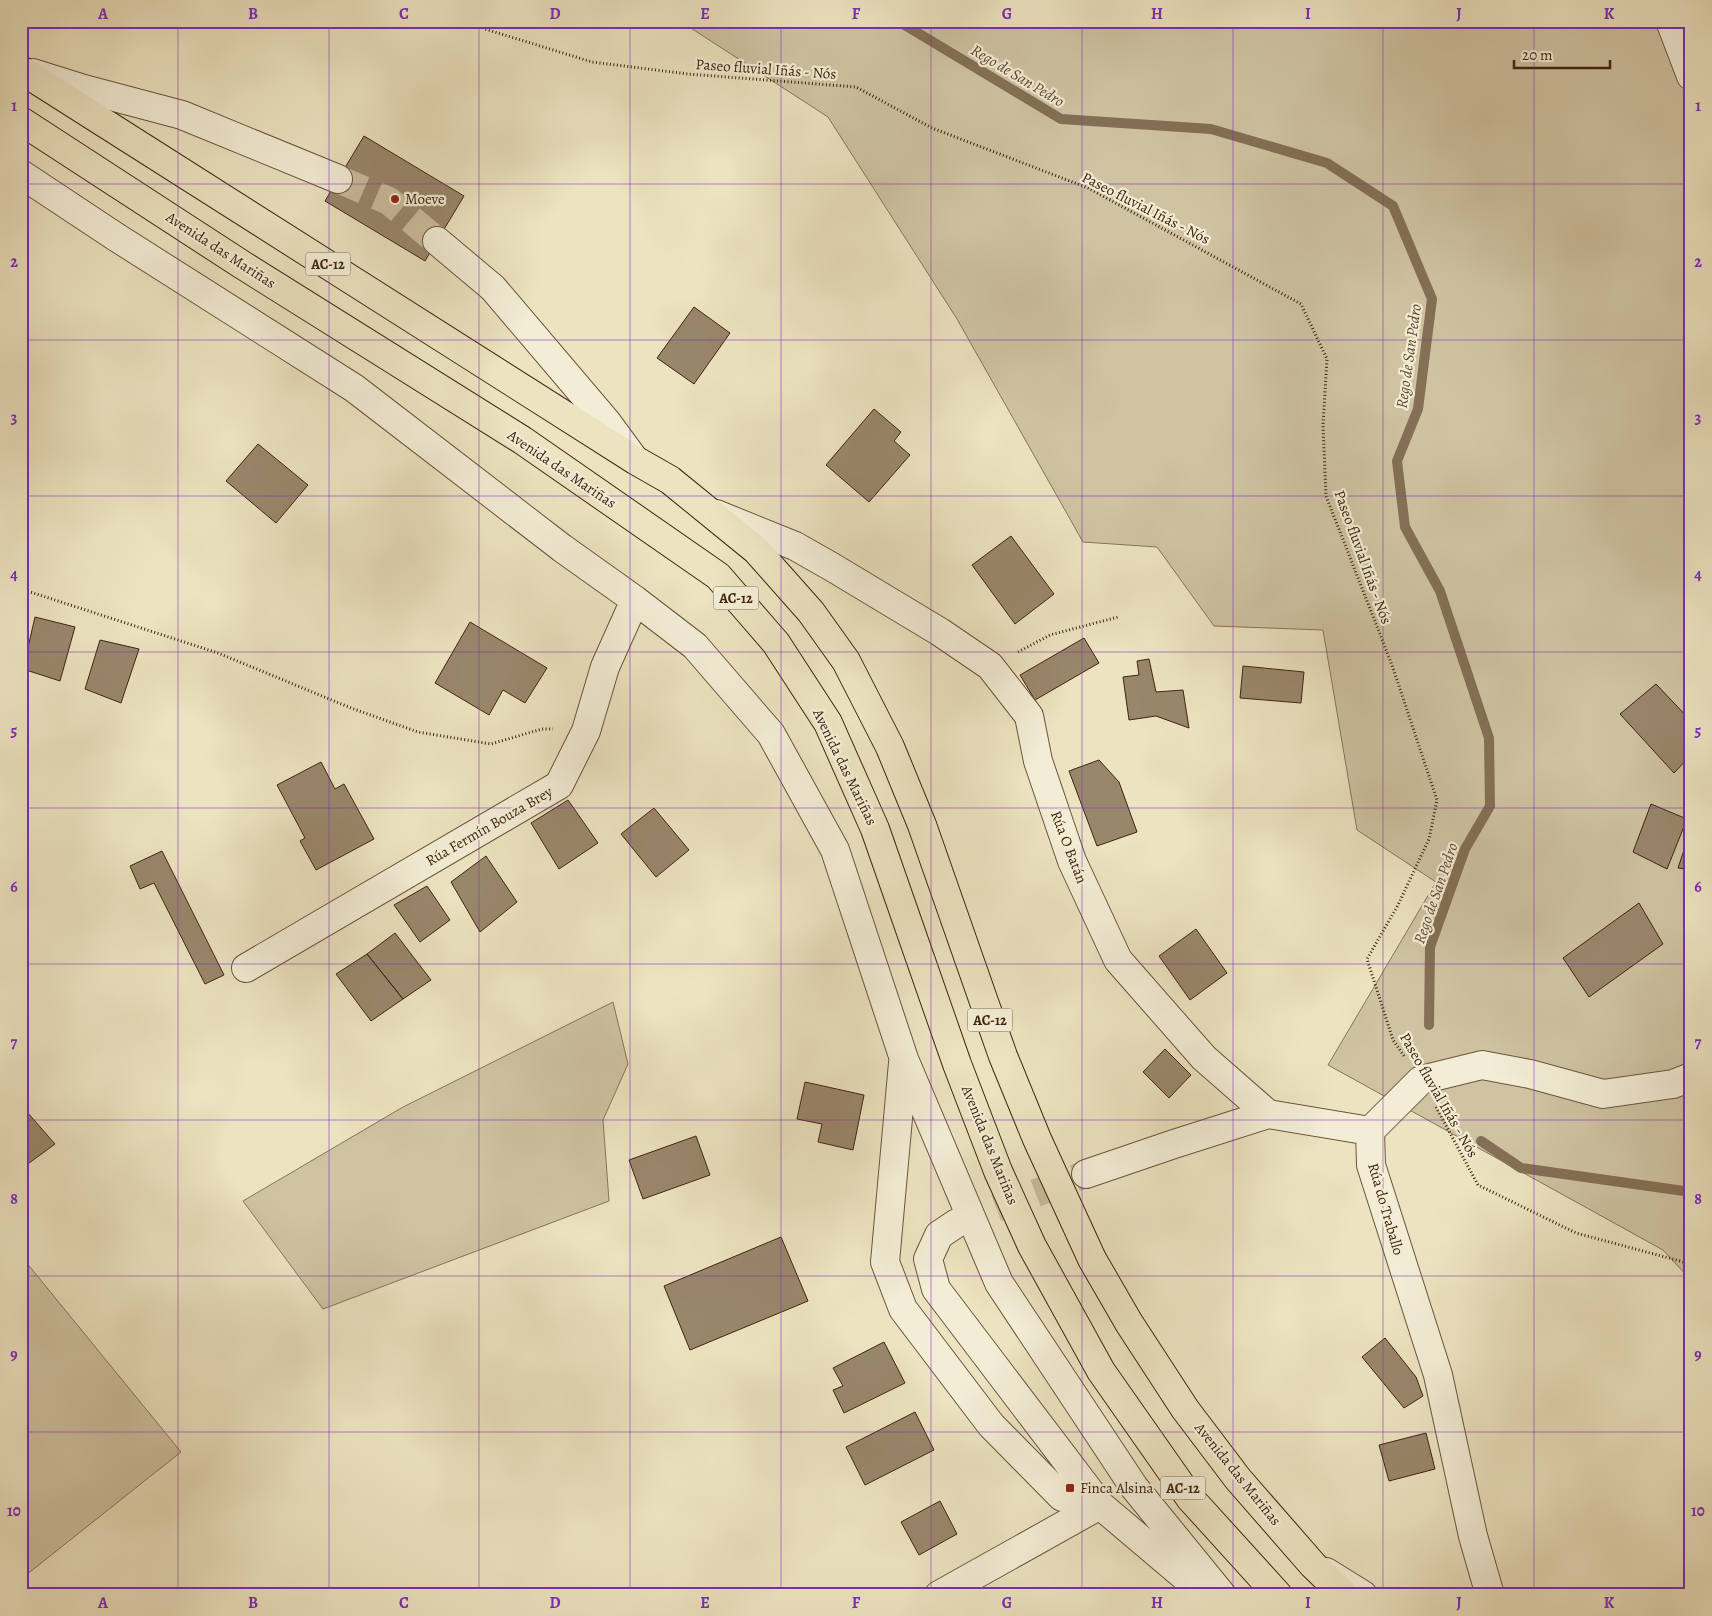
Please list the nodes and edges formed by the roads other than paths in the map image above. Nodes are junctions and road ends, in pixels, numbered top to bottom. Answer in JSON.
{"nodes":[{"id":1,"x":1670,"y":21,"type":"edge"},
{"id":2,"x":21,"y":69,"type":"edge"},
{"id":3,"x":1691,"y":76,"type":"edge"},
{"id":4,"x":21,"y":121,"type":"edge"},
{"id":5,"x":21,"y":174,"type":"edge"},
{"id":6,"x":338,"y":179,"type":"tunnel mouth"},
{"id":7,"x":437,"y":241,"type":"tunnel mouth"},
{"id":8,"x":635,"y":460,"type":"junction"},
{"id":9,"x":713,"y":513,"type":"junction"},
{"id":10,"x":635,"y":600,"type":"junction"},
{"id":11,"x":990,"y":666,"type":"joint"},
{"id":12,"x":246,"y":968,"type":"dead end"},
{"id":13,"x":904,"y":1059,"type":"junction"},
{"id":14,"x":1691,"y":1077,"type":"edge"},
{"id":15,"x":1268,"y":1114,"type":"junction"},
{"id":16,"x":1370,"y":1131,"type":"junction"},
{"id":17,"x":1086,"y":1174,"type":"tunnel mouth"},
{"id":18,"x":957,"y":1223,"type":"tunnel mouth"},
{"id":19,"x":1062,"y":1498,"type":"junction"},
{"id":20,"x":1100,"y":1505,"type":"junction"},
{"id":21,"x":1060,"y":1528,"type":"junction"},
{"id":22,"x":1313,"y":1565,"type":"junction"},
{"id":23,"x":939,"y":1595,"type":"edge"},
{"id":24,"x":1210,"y":1595,"type":"edge"},
{"id":25,"x":1222,"y":1595,"type":"edge"},
{"id":26,"x":1278,"y":1595,"type":"edge"},
{"id":27,"x":1344,"y":1595,"type":"edge"},
{"id":28,"x":1363,"y":1595,"type":"edge"},
{"id":29,"x":1490,"y":1595,"type":"edge"}],
"edges":[{"from":1,"to":3,"type":"street"},
{"from":2,"to":6,"type":"street"},
{"from":2,"to":8,"type":"highway","name":"Avenida das Mariñas","number":"AC-12"},
{"from":4,"to":26,"type":"highway","name":"Avenida das Mariñas","number":"AC-12"},
{"from":5,"to":10,"type":"street"},
{"from":7,"to":8,"type":"street"},
{"from":8,"to":9,"type":"highway","name":"Avenida das Mariñas","number":"AC-12"},
{"from":9,"to":11,"type":"street","name":"Avenida das Mariñas"},
{"from":9,"to":22,"type":"highway","name":"Avenida das Mariñas","number":"AC-12"},
{"from":10,"to":12,"type":"street","name":"Rúa Fermín Bouza Brey"},
{"from":10,"to":13,"type":"street"},
{"from":11,"to":15,"type":"street","name":"Rúa O Batán"},
{"from":13,"to":19,"type":"street"},
{"from":13,"to":25,"type":"street"},
{"from":14,"to":16,"type":"street"},
{"from":15,"to":16,"type":"street"},
{"from":15,"to":17,"type":"street"},
{"from":16,"to":29,"type":"street","name":"Rúa do Traballo"},
{"from":18,"to":20,"type":"street"},
{"from":19,"to":20,"type":"street"},
{"from":19,"to":21,"type":"street"},
{"from":20,"to":21,"type":"street"},
{"from":20,"to":24,"type":"street"},
{"from":21,"to":23,"type":"street"},
{"from":22,"to":27,"type":"highway","name":"Avenida das Mariñas","number":"AC-12"},
{"from":22,"to":28,"type":"street","name":"Avenida das Mariñas"}]}
